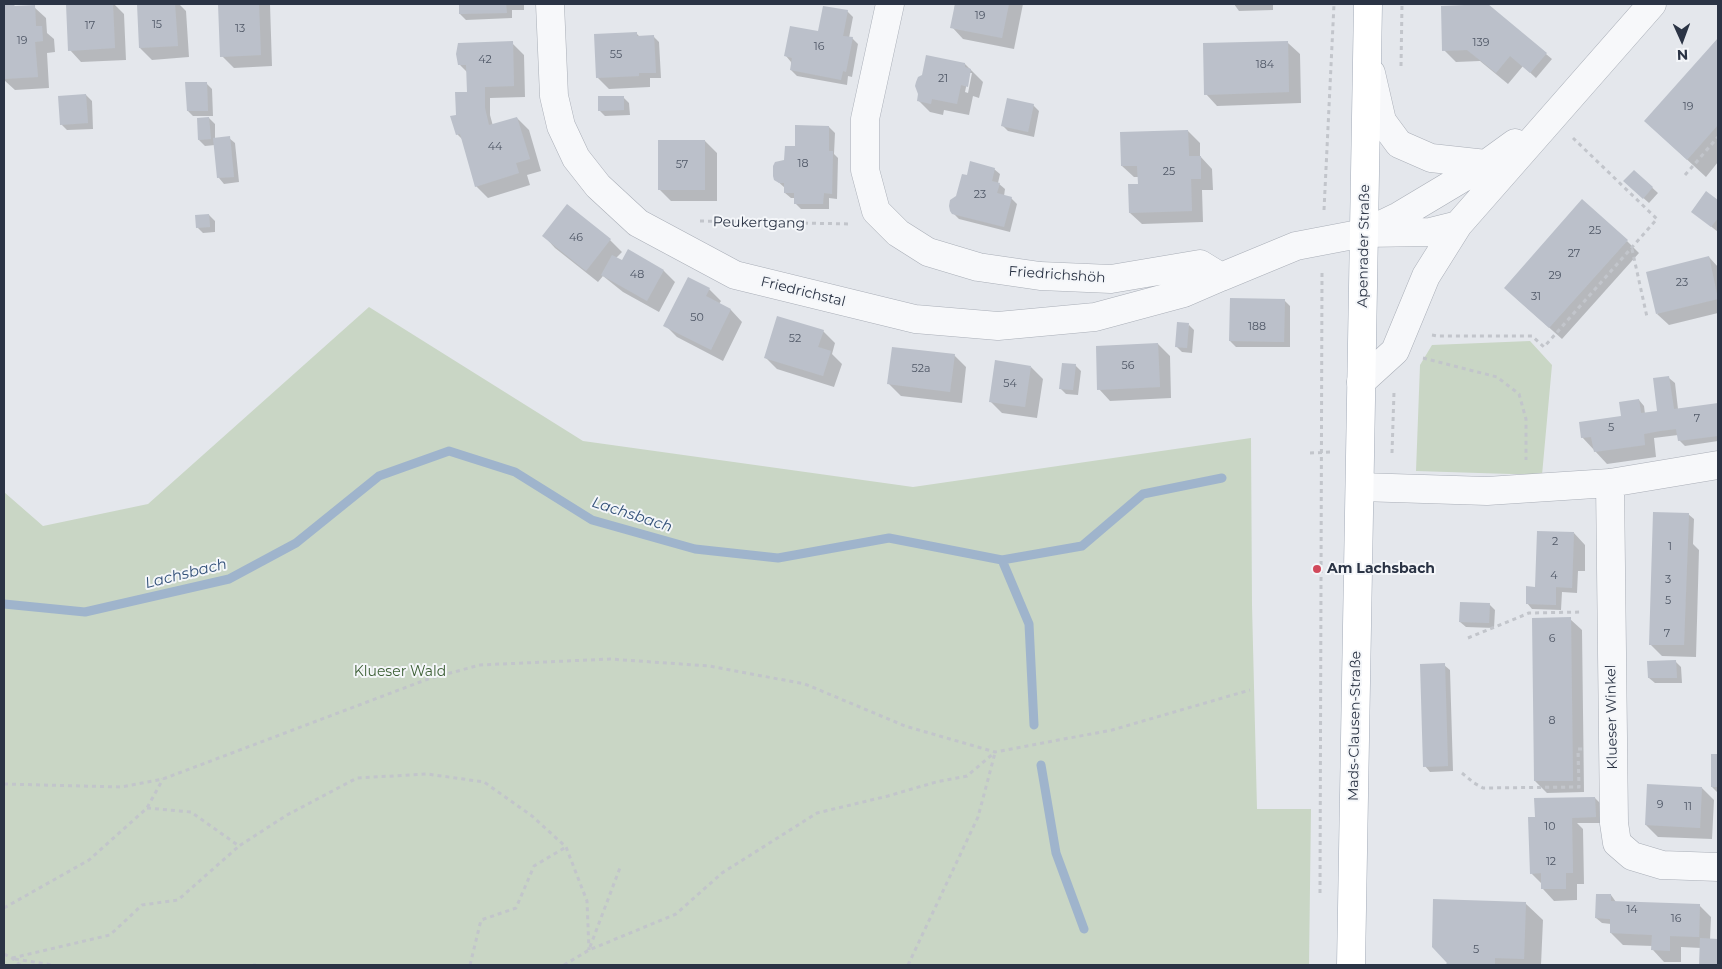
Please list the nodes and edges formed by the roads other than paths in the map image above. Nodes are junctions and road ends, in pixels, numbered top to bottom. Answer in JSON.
{"nodes":[{"id":1,"x":550,"y":4,"type":"edge"},
{"id":2,"x":890,"y":4,"type":"edge"},
{"id":3,"x":1368,"y":4,"type":"edge"},
{"id":4,"x":1652,"y":4,"type":"edge"},
{"id":5,"x":1367,"y":54,"type":"junction"},
{"id":6,"x":1551,"y":118,"type":"junction"},
{"id":7,"x":1486,"y":164,"type":"junction"},
{"id":8,"x":1458,"y":225,"type":"junction"},
{"id":9,"x":1364,"y":234,"type":"junction"},
{"id":10,"x":1221,"y":277,"type":"junction"},
{"id":11,"x":1362,"y":382,"type":"junction"},
{"id":12,"x":1718,"y":465,"type":"edge"},
{"id":13,"x":1610,"y":483,"type":"junction"},
{"id":14,"x":1360,"y":487,"type":"junction"},
{"id":15,"x":1718,"y":867,"type":"edge"},
{"id":16,"x":1352,"y":965,"type":"edge"}],
"edges":[{"from":1,"to":10,"type":"street","name":"Friedrichstal"},
{"from":2,"to":10,"type":"street","name":"Friedrichshöh"},
{"from":3,"to":5,"type":"main road","name":"Apenrader Straße"},
{"from":4,"to":6,"type":"street"},
{"from":5,"to":7,"type":"street"},
{"from":5,"to":9,"type":"main road","name":"Apenrader Straße"},
{"from":6,"to":7,"type":"street"},
{"from":6,"to":8,"type":"street"},
{"from":7,"to":9,"type":"street"},
{"from":8,"to":9,"type":"street"},
{"from":8,"to":11,"type":"street"},
{"from":9,"to":10,"type":"street"},
{"from":9,"to":11,"type":"main road","name":"Apenrader Straße"},
{"from":11,"to":14,"type":"main road","name":"Apenrader Straße"},
{"from":12,"to":13,"type":"street"},
{"from":13,"to":14,"type":"street"},
{"from":13,"to":15,"type":"street","name":"Klueser Winkel"},
{"from":14,"to":16,"type":"main road","name":"Mads-Clausen-Straße"}]}
